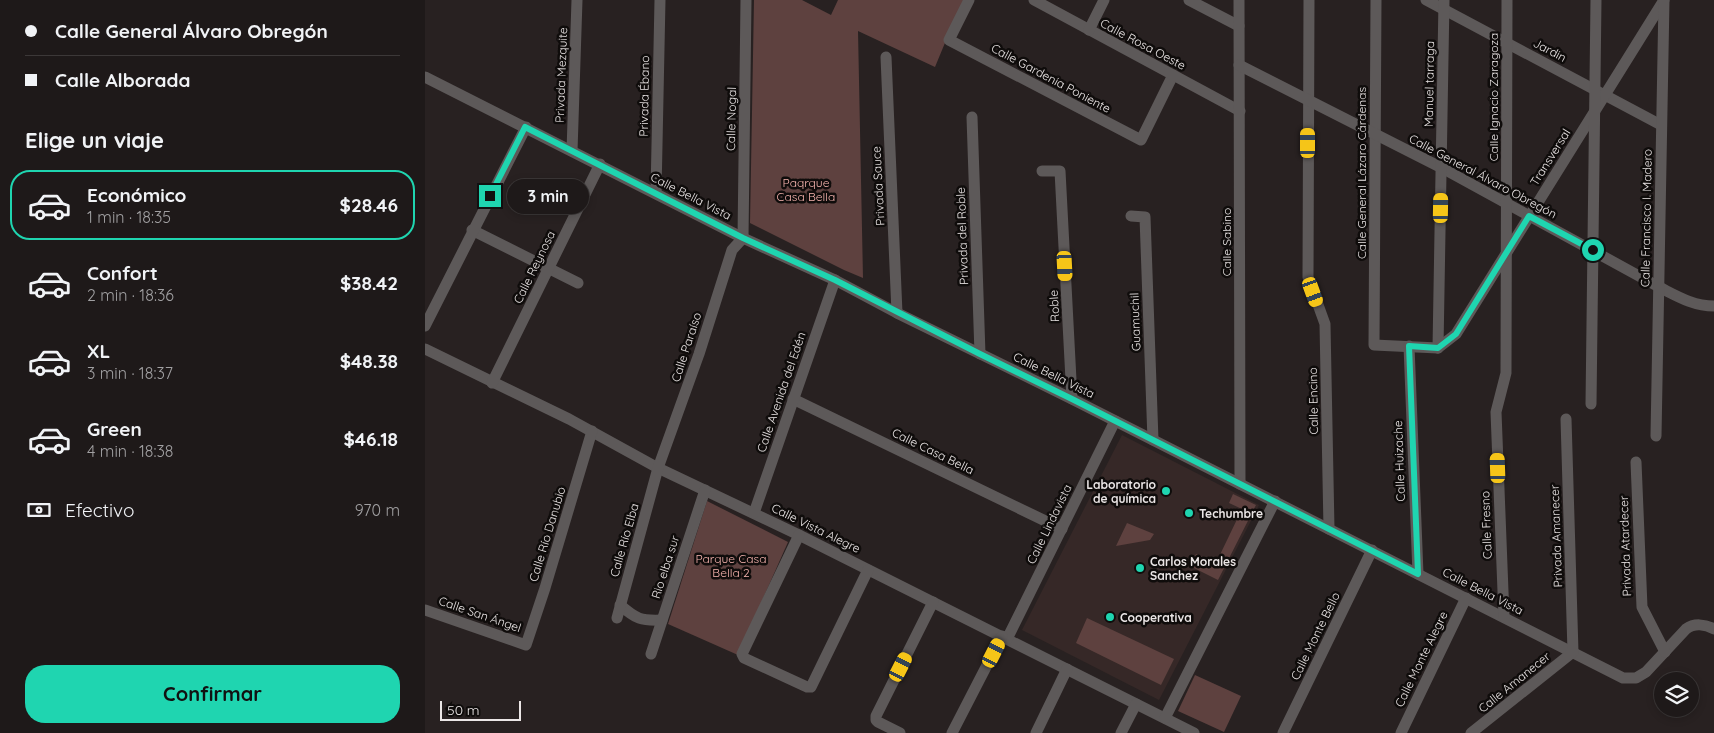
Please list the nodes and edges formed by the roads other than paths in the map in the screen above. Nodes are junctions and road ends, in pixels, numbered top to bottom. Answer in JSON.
{"nodes":[{"id":1,"x":577,"y":0,"type":"edge"},
{"id":2,"x":660,"y":0,"type":"edge"},
{"id":3,"x":746,"y":0,"type":"edge"},
{"id":4,"x":969,"y":0,"type":"edge"},
{"id":5,"x":1034,"y":0,"type":"edge"},
{"id":6,"x":1104,"y":0,"type":"edge"},
{"id":7,"x":1189,"y":0,"type":"edge"},
{"id":8,"x":1239,"y":0,"type":"edge"},
{"id":9,"x":1309,"y":0,"type":"edge"},
{"id":10,"x":1376,"y":0,"type":"edge"},
{"id":11,"x":1426,"y":0,"type":"edge"},
{"id":12,"x":1507,"y":0,"type":"edge"},
{"id":13,"x":1596,"y":0,"type":"edge"},
{"id":14,"x":1664,"y":0,"type":"edge"},
{"id":15,"x":1444,"y":5,"type":"edge"},
{"id":16,"x":1239,"y":26,"type":"junction"},
{"id":17,"x":1089,"y":30,"type":"junction"},
{"id":18,"x":1507,"y":43,"type":"junction"},
{"id":19,"x":886,"y":57,"type":"dead end"},
{"id":20,"x":1239,"y":65,"type":"junction"},
{"id":21,"x":1173,"y":75,"type":"junction"},
{"id":22,"x":425,"y":77,"type":"edge"},
{"id":23,"x":1600,"y":92,"type":"junction"},
{"id":24,"x":1308,"y":101,"type":"junction"},
{"id":25,"x":1240,"y":111,"type":"junction"},
{"id":26,"x":1595,"y":111,"type":"junction"},
{"id":27,"x":972,"y":117,"type":"dead end"},
{"id":28,"x":1661,"y":125,"type":"junction"},
{"id":29,"x":525,"y":127,"type":"junction"},
{"id":30,"x":1375,"y":134,"type":"junction"},
{"id":31,"x":572,"y":151,"type":"junction"},
{"id":32,"x":600,"y":164,"type":"junction"},
{"id":33,"x":1442,"y":168,"type":"junction"},
{"id":34,"x":1042,"y":171,"type":"dead end"},
{"id":35,"x":656,"y":193,"type":"junction"},
{"id":36,"x":1506,"y":204,"type":"junction"},
{"id":37,"x":1131,"y":216,"type":"dead end"},
{"id":38,"x":1529,"y":216,"type":"junction"},
{"id":39,"x":472,"y":230,"type":"junction"},
{"id":40,"x":743,"y":238,"type":"junction"},
{"id":41,"x":1593,"y":250,"type":"junction"},
{"id":42,"x":1506,"y":254,"type":"junction"},
{"id":43,"x":548,"y":269,"type":"junction"},
{"id":44,"x":835,"y":280,"type":"junction"},
{"id":45,"x":578,"y":283,"type":"dead end"},
{"id":46,"x":1659,"y":287,"type":"junction"},
{"id":47,"x":1714,"y":306,"type":"edge"},
{"id":48,"x":897,"y":313,"type":"junction"},
{"id":49,"x":425,"y":326,"type":"edge"},
{"id":50,"x":1409,"y":346,"type":"junction"},
{"id":51,"x":1438,"y":348,"type":"junction"},
{"id":52,"x":425,"y":350,"type":"edge"},
{"id":53,"x":980,"y":354,"type":"junction"},
{"id":54,"x":1506,"y":373,"type":"joint"},
{"id":55,"x":492,"y":382,"type":"junction"},
{"id":56,"x":793,"y":399,"type":"junction"},
{"id":57,"x":1072,"y":399,"type":"junction"},
{"id":58,"x":1591,"y":404,"type":"dead end"},
{"id":59,"x":1567,"y":419,"type":"dead end"},
{"id":60,"x":1115,"y":421,"type":"junction"},
{"id":61,"x":592,"y":431,"type":"junction"},
{"id":62,"x":1656,"y":436,"type":"dead end"},
{"id":63,"x":1153,"y":440,"type":"junction"},
{"id":64,"x":1636,"y":462,"type":"dead end"},
{"id":65,"x":659,"y":468,"type":"junction"},
{"id":66,"x":1240,"y":484,"type":"junction"},
{"id":67,"x":705,"y":490,"type":"junction"},
{"id":68,"x":1275,"y":501,"type":"junction"},
{"id":69,"x":754,"y":513,"type":"junction"},
{"id":70,"x":1062,"y":529,"type":"junction"},
{"id":71,"x":1329,"y":529,"type":"junction"},
{"id":72,"x":799,"y":535,"type":"junction"},
{"id":73,"x":1372,"y":550,"type":"junction"},
{"id":74,"x":868,"y":570,"type":"junction"},
{"id":75,"x":1418,"y":574,"type":"junction"},
{"id":76,"x":1466,"y":598,"type":"junction"},
{"id":77,"x":933,"y":602,"type":"junction"},
{"id":78,"x":620,"y":605,"type":"junction"},
{"id":79,"x":425,"y":610,"type":"edge"},
{"id":80,"x":1504,"y":617,"type":"junction"},
{"id":81,"x":617,"y":618,"type":"dead end"},
{"id":82,"x":662,"y":620,"type":"junction"},
{"id":83,"x":1714,"y":629,"type":"edge"},
{"id":84,"x":1004,"y":638,"type":"junction"},
{"id":85,"x":527,"y":645,"type":"joint"},
{"id":86,"x":1573,"y":652,"type":"junction"},
{"id":87,"x":1665,"y":652,"type":"junction"},
{"id":88,"x":651,"y":654,"type":"dead end"},
{"id":89,"x":1067,"y":669,"type":"junction"},
{"id":90,"x":1136,"y":704,"type":"junction"},
{"id":91,"x":1165,"y":718,"type":"junction"},
{"id":92,"x":900,"y":733,"type":"edge"},
{"id":93,"x":952,"y":733,"type":"edge"},
{"id":94,"x":1036,"y":733,"type":"edge"},
{"id":95,"x":1121,"y":733,"type":"edge"},
{"id":96,"x":1194,"y":733,"type":"edge"},
{"id":97,"x":1283,"y":733,"type":"edge"},
{"id":98,"x":1401,"y":733,"type":"edge"},
{"id":99,"x":1471,"y":733,"type":"edge"}],
"edges":[{"from":1,"to":31,"type":"street","name":"Privada Mezquite"},
{"from":2,"to":35,"type":"street","name":"Privada Ébano"},
{"from":3,"to":40,"type":"street","name":"Calle Nogal"},
{"from":4,"to":21,"type":"street","name":"Calle Gardenia Poniente"},
{"from":5,"to":17,"type":"street","name":"Calle Rosa Oeste"},
{"from":6,"to":17,"type":"street"},
{"from":7,"to":16,"type":"street"},
{"from":8,"to":16,"type":"street","name":"Calle Sabino"},
{"from":9,"to":24,"type":"street"},
{"from":10,"to":30,"type":"street","name":"Calle General Lázaro Cárdenas"},
{"from":11,"to":15,"type":"street","name":"Jardin"},
{"from":12,"to":18,"type":"street","name":"Calle Ignacio Zaragoza"},
{"from":13,"to":23,"type":"street"},
{"from":14,"to":23,"type":"street"},
{"from":14,"to":28,"type":"street","name":"Calle Francisco I. Madero"},
{"from":15,"to":18,"type":"street","name":"Jardin"},
{"from":15,"to":33,"type":"street","name":"Manuel tarraga"},
{"from":16,"to":20,"type":"street","name":"Calle Sabino"},
{"from":17,"to":21,"type":"street","name":"Calle Rosa Oeste"},
{"from":18,"to":23,"type":"street","name":"Jardin"},
{"from":18,"to":36,"type":"street","name":"Calle Ignacio Zaragoza"},
{"from":19,"to":48,"type":"street","name":"Privada Sauce"},
{"from":20,"to":24,"type":"street","name":"Calle General Álvaro Obregón"},
{"from":20,"to":25,"type":"street","name":"Calle Sabino"},
{"from":21,"to":25,"type":"street","name":"Calle Rosa Oeste"},
{"from":22,"to":29,"type":"street","name":"Calle Bella Vista"},
{"from":23,"to":26,"type":"street"},
{"from":23,"to":28,"type":"street","name":"Jardin"},
{"from":24,"to":30,"type":"street","name":"Calle General Álvaro Obregón"},
{"from":24,"to":71,"type":"street","name":"Calle Encino"},
{"from":25,"to":66,"type":"street","name":"Calle Sabino"},
{"from":26,"to":38,"type":"street","name":"Transversal"},
{"from":26,"to":41,"type":"street"},
{"from":27,"to":53,"type":"street","name":"Privada del Roble"},
{"from":28,"to":46,"type":"street","name":"Calle Francisco I. Madero"},
{"from":29,"to":31,"type":"street","name":"Calle Bella Vista"},
{"from":29,"to":39,"type":"street"},
{"from":30,"to":33,"type":"street","name":"Calle General Álvaro Obregón"},
{"from":30,"to":50,"type":"street","name":"Calle General Lázaro Cárdenas"},
{"from":31,"to":32,"type":"street","name":"Calle Bella Vista"},
{"from":32,"to":35,"type":"street","name":"Calle Bella Vista"},
{"from":32,"to":43,"type":"street","name":"Calle Reynosa"},
{"from":33,"to":36,"type":"street","name":"Calle General Álvaro Obregón"},
{"from":33,"to":51,"type":"street","name":"Manuel tarraga"},
{"from":34,"to":57,"type":"street","name":"Roble"},
{"from":35,"to":40,"type":"street","name":"Calle Bella Vista"},
{"from":36,"to":38,"type":"street","name":"Calle General Álvaro Obregón"},
{"from":36,"to":42,"type":"street","name":"Calle Ignacio Zaragoza"},
{"from":37,"to":63,"type":"street","name":"Guamuchil"},
{"from":38,"to":41,"type":"street","name":"Calle General Álvaro Obregón"},
{"from":38,"to":42,"type":"street","name":"Transversal"},
{"from":39,"to":43,"type":"street"},
{"from":39,"to":49,"type":"street"},
{"from":40,"to":44,"type":"street","name":"Calle Bella Vista"},
{"from":40,"to":65,"type":"street","name":"Calle Paraíso"},
{"from":41,"to":46,"type":"street","name":"Calle General Álvaro Obregón"},
{"from":41,"to":58,"type":"street"},
{"from":42,"to":51,"type":"street","name":"Transversal"},
{"from":42,"to":54,"type":"street","name":"Calle Ignacio Zaragoza"},
{"from":43,"to":45,"type":"street"},
{"from":43,"to":55,"type":"street","name":"Calle Reynosa"},
{"from":44,"to":48,"type":"street","name":"Calle Bella Vista"},
{"from":44,"to":56,"type":"street","name":"Calle Avenida del Edén"},
{"from":46,"to":47,"type":"street","name":"Calle General Álvaro Obregón"},
{"from":46,"to":62,"type":"street","name":"Calle Francisco I. Madero"},
{"from":48,"to":53,"type":"street","name":"Calle Bella Vista"},
{"from":50,"to":51,"type":"street"},
{"from":50,"to":75,"type":"street","name":"Calle Huizache"},
{"from":52,"to":55,"type":"street","name":"Calle Vista Alegre"},
{"from":53,"to":57,"type":"street","name":"Calle Bella Vista"},
{"from":54,"to":80,"type":"street","name":"Calle Fresno"},
{"from":55,"to":61,"type":"street","name":"Calle Vista Alegre"},
{"from":56,"to":69,"type":"street","name":"Calle Avenida del Edén"},
{"from":56,"to":70,"type":"street","name":"Calle Casa Bella"},
{"from":57,"to":60,"type":"street","name":"Calle Bella Vista"},
{"from":59,"to":86,"type":"street","name":"Privada Amanecer"},
{"from":60,"to":63,"type":"street","name":"Calle Bella Vista"},
{"from":60,"to":70,"type":"street","name":"Calle Lindavista"},
{"from":61,"to":65,"type":"street","name":"Calle Vista Alegre"},
{"from":61,"to":85,"type":"street","name":"Calle Río Danubio"},
{"from":63,"to":66,"type":"street","name":"Calle Bella Vista"},
{"from":64,"to":87,"type":"street","name":"Privada Atardecer"},
{"from":65,"to":67,"type":"street","name":"Calle Vista Alegre"},
{"from":65,"to":78,"type":"street","name":"Calle Río Elba"},
{"from":66,"to":68,"type":"street","name":"Calle Bella Vista"},
{"from":67,"to":69,"type":"street","name":"Calle Vista Alegre"},
{"from":67,"to":82,"type":"street","name":"Rio elba sur"},
{"from":68,"to":71,"type":"street","name":"Calle Bella Vista"},
{"from":68,"to":91,"type":"street"},
{"from":69,"to":72,"type":"street","name":"Calle Vista Alegre"},
{"from":70,"to":84,"type":"street","name":"Calle Lindavista"},
{"from":71,"to":73,"type":"street","name":"Calle Bella Vista"},
{"from":72,"to":74,"type":"street","name":"Calle Vista Alegre"},
{"from":72,"to":74,"type":"street"},
{"from":73,"to":75,"type":"street","name":"Calle Bella Vista"},
{"from":73,"to":97,"type":"street","name":"Calle Monte Bello"},
{"from":74,"to":77,"type":"street","name":"Calle Vista Alegre"},
{"from":75,"to":76,"type":"street","name":"Calle Bella Vista"},
{"from":76,"to":80,"type":"street","name":"Calle Bella Vista"},
{"from":76,"to":98,"type":"street","name":"Calle Monte Alegre"},
{"from":77,"to":84,"type":"street","name":"Calle Vista Alegre"},
{"from":77,"to":92,"type":"street"},
{"from":78,"to":81,"type":"street","name":"Calle Río Elba"},
{"from":78,"to":82,"type":"street"},
{"from":79,"to":85,"type":"street","name":"Calle San Ángel"},
{"from":80,"to":86,"type":"street","name":"Calle Bella Vista"},
{"from":82,"to":88,"type":"street","name":"Rio elba sur"},
{"from":83,"to":87,"type":"street","name":"Calle Bella Vista"},
{"from":84,"to":89,"type":"street","name":"Calle Vista Alegre"},
{"from":84,"to":93,"type":"street","name":"Calle Lindavista"},
{"from":86,"to":87,"type":"street","name":"Calle Bella Vista"},
{"from":86,"to":99,"type":"street","name":"Calle Amanecer"},
{"from":89,"to":90,"type":"street","name":"Calle Vista Alegre"},
{"from":89,"to":94,"type":"street"},
{"from":90,"to":91,"type":"street","name":"Calle Vista Alegre"},
{"from":90,"to":95,"type":"street"},
{"from":91,"to":96,"type":"street","name":"Calle Vista Alegre"}]}
